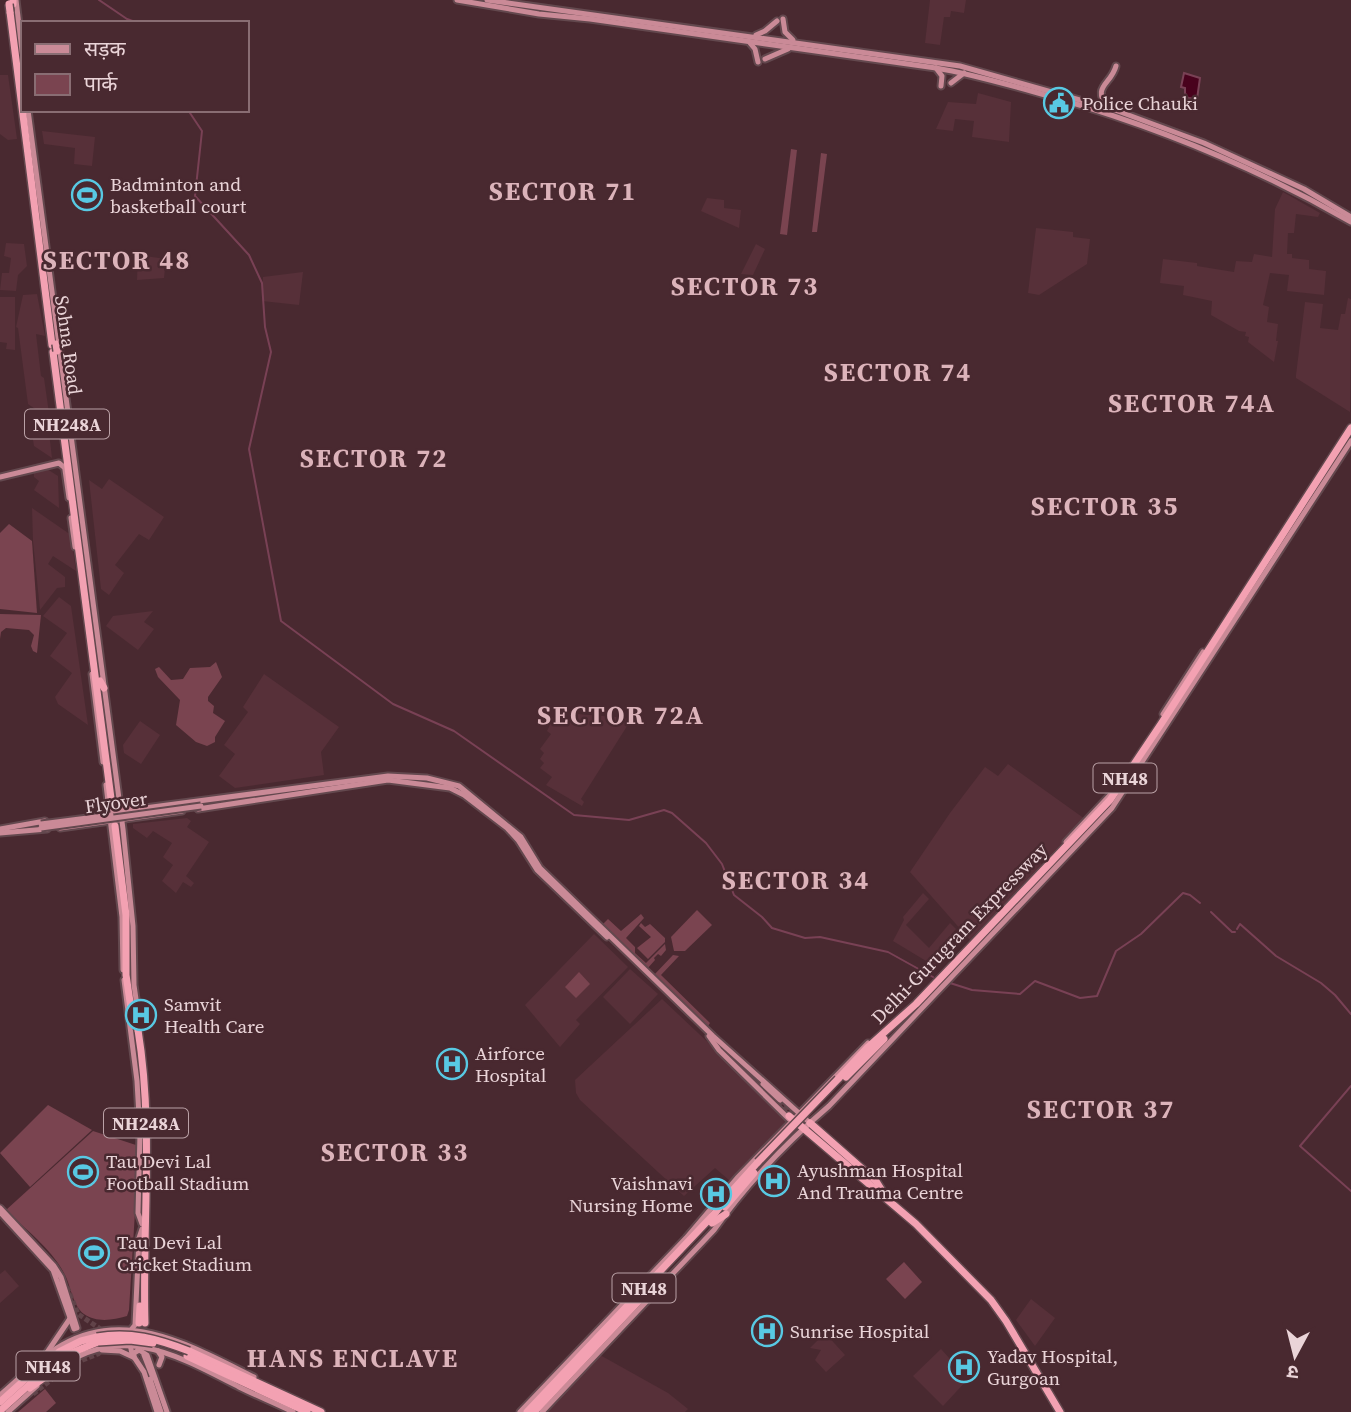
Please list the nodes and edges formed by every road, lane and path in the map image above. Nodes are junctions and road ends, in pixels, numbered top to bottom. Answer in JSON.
{"nodes":[{"id":1,"x":457,"y":0,"type":"edge"},
{"id":2,"x":487,"y":0,"type":"edge"},
{"id":3,"x":11,"y":5,"type":"edge"},
{"id":4,"x":571,"y":15,"type":"junction"},
{"id":5,"x":752,"y":40,"type":"junction"},
{"id":6,"x":797,"y":42,"type":"junction"},
{"id":7,"x":792,"y":48,"type":"junction"},
{"id":8,"x":21,"y":50,"type":"edge"},
{"id":9,"x":765,"y":59,"type":"dead end"},
{"id":10,"x":758,"y":62,"type":"dead end"},
{"id":11,"x":1116,"y":66,"type":"dead end"},
{"id":12,"x":936,"y":68,"type":"junction"},
{"id":13,"x":21,"y":71,"type":"edge"},
{"id":14,"x":964,"y":73,"type":"junction"},
{"id":15,"x":21,"y":83,"type":"edge"},
{"id":16,"x":951,"y":83,"type":"dead end"},
{"id":17,"x":21,"y":85,"type":"edge"},
{"id":18,"x":941,"y":86,"type":"dead end"},
{"id":19,"x":1108,"y":108,"type":"junction"},
{"id":20,"x":24,"y":112,"type":"edge"},
{"id":21,"x":25,"y":112,"type":"edge"},
{"id":22,"x":27,"y":112,"type":"edge"},
{"id":23,"x":27,"y":112,"type":"edge"},
{"id":24,"x":1351,"y":216,"type":"edge"},
{"id":25,"x":38,"y":220,"type":"junction"},
{"id":26,"x":1351,"y":222,"type":"edge"},
{"id":27,"x":55,"y":348,"type":"junction"},
{"id":28,"x":1351,"y":425,"type":"edge"},
{"id":29,"x":1351,"y":434,"type":"edge"},
{"id":30,"x":1351,"y":440,"type":"edge"},
{"id":31,"x":63,"y":454,"type":"junction"},
{"id":32,"x":65,"y":468,"type":"junction"},
{"id":33,"x":0,"y":476,"type":"edge"},
{"id":34,"x":1313,"y":484,"type":"junction"},
{"id":35,"x":1286,"y":538,"type":"junction"},
{"id":36,"x":96,"y":665,"type":"junction"},
{"id":37,"x":217,"y":802,"type":"junction"},
{"id":38,"x":111,"y":808,"type":"junction"},
{"id":39,"x":138,"y":809,"type":"junction"},
{"id":40,"x":130,"y":810,"type":"junction"},
{"id":41,"x":116,"y":823,"type":"junction"},
{"id":42,"x":20,"y":828,"type":"junction"},
{"id":43,"x":0,"y":831,"type":"edge"},
{"id":44,"x":135,"y":1027,"type":"junction"},
{"id":45,"x":891,"y":1029,"type":"junction"},
{"id":46,"x":712,"y":1037,"type":"junction"},
{"id":47,"x":818,"y":1093,"type":"junction"},
{"id":48,"x":779,"y":1101,"type":"tunnel mouth"},
{"id":49,"x":790,"y":1104,"type":"junction"},
{"id":50,"x":830,"y":1104,"type":"junction"},
{"id":51,"x":805,"y":1106,"type":"junction"},
{"id":52,"x":799,"y":1113,"type":"junction"},
{"id":53,"x":789,"y":1121,"type":"junction"},
{"id":54,"x":810,"y":1124,"type":"junction"},
{"id":55,"x":813,"y":1136,"type":"junction"},
{"id":56,"x":788,"y":1145,"type":"junction"},
{"id":57,"x":831,"y":1145,"type":"junction"},
{"id":58,"x":876,"y":1187,"type":"junction"},
{"id":59,"x":711,"y":1209,"type":"junction"},
{"id":60,"x":0,"y":1210,"type":"edge"},
{"id":61,"x":726,"y":1210,"type":"junction"},
{"id":62,"x":711,"y":1221,"type":"junction"},
{"id":63,"x":925,"y":1231,"type":"junction"},
{"id":64,"x":54,"y":1266,"type":"junction"},
{"id":65,"x":65,"y":1283,"type":"tunnel mouth"},
{"id":66,"x":71,"y":1317,"type":"junction"},
{"id":67,"x":1007,"y":1321,"type":"junction"},
{"id":68,"x":76,"y":1325,"type":"junction"},
{"id":69,"x":139,"y":1325,"type":"junction"},
{"id":70,"x":112,"y":1330,"type":"junction"},
{"id":71,"x":151,"y":1333,"type":"junction"},
{"id":72,"x":160,"y":1336,"type":"junction"},
{"id":73,"x":96,"y":1337,"type":"junction"},
{"id":74,"x":177,"y":1338,"type":"junction"},
{"id":75,"x":115,"y":1345,"type":"junction"},
{"id":76,"x":130,"y":1345,"type":"junction"},
{"id":77,"x":148,"y":1347,"type":"junction"},
{"id":78,"x":91,"y":1350,"type":"junction"},
{"id":79,"x":156,"y":1350,"type":"junction"},
{"id":80,"x":188,"y":1353,"type":"junction"},
{"id":81,"x":171,"y":1354,"type":"junction"},
{"id":82,"x":45,"y":1356,"type":"junction"},
{"id":83,"x":137,"y":1356,"type":"junction"},
{"id":84,"x":159,"y":1365,"type":"junction"},
{"id":85,"x":27,"y":1372,"type":"junction"},
{"id":86,"x":52,"y":1373,"type":"joint"},
{"id":87,"x":156,"y":1377,"type":"junction"},
{"id":88,"x":18,"y":1384,"type":"junction"},
{"id":89,"x":33,"y":1394,"type":"tunnel mouth"},
{"id":90,"x":0,"y":1395,"type":"edge"},
{"id":91,"x":265,"y":1399,"type":"junction"},
{"id":92,"x":7,"y":1407,"type":"edge"},
{"id":93,"x":0,"y":1411,"type":"edge"},
{"id":94,"x":162,"y":1412,"type":"edge"},
{"id":95,"x":293,"y":1412,"type":"edge"},
{"id":96,"x":304,"y":1412,"type":"edge"},
{"id":97,"x":321,"y":1412,"type":"edge"},
{"id":98,"x":328,"y":1412,"type":"edge"},
{"id":99,"x":520,"y":1412,"type":"edge"},
{"id":100,"x":527,"y":1412,"type":"edge"},
{"id":101,"x":534,"y":1412,"type":"edge"},
{"id":102,"x":542,"y":1412,"type":"edge"},
{"id":103,"x":1061,"y":1412,"type":"edge"}],
"edges":[{"from":1,"to":4,"type":"main road"},
{"from":2,"to":4,"type":"main road"},
{"from":3,"to":8,"type":"main road"},
{"from":3,"to":13,"type":"highway"},
{"from":3,"to":15,"type":"main road"},
{"from":3,"to":17,"type":"highway","name":"Sohna Road","number":"NH248A"},
{"from":4,"to":5,"type":"main road"},
{"from":5,"to":6,"type":"main road"},
{"from":5,"to":6,"type":"main road"},
{"from":5,"to":7,"type":"main road"},
{"from":5,"to":10,"type":"main road"},
{"from":6,"to":19,"type":"main road"},
{"from":7,"to":9,"type":"main road"},
{"from":7,"to":12,"type":"main road"},
{"from":11,"to":19,"type":"main road"},
{"from":12,"to":14,"type":"main road"},
{"from":12,"to":18,"type":"main road"},
{"from":14,"to":16,"type":"main road"},
{"from":14,"to":26,"type":"main road"},
{"from":19,"to":24,"type":"main road"},
{"from":20,"to":25,"type":"highway","name":"Sohna Road","number":"NH248A"},
{"from":21,"to":27,"type":"main road"},
{"from":22,"to":25,"type":"highway","name":"Sohna Road","number":"NH248A"},
{"from":23,"to":27,"type":"main road"},
{"from":25,"to":27,"type":"highway","name":"Sohna Road","number":"NH248A"},
{"from":27,"to":31,"type":"main road"},
{"from":27,"to":36,"type":"main road"},
{"from":27,"to":36,"type":"highway","name":"Sohna Road","number":"NH248A"},
{"from":28,"to":34,"type":"highway","name":"Delhi-Gurugram Expressway","number":"NH48"},
{"from":29,"to":35,"type":"highway","name":"Delhi-Gurugram Expressway","number":"NH48"},
{"from":30,"to":35,"type":"main road"},
{"from":31,"to":32,"type":"main road"},
{"from":31,"to":33,"type":"main road"},
{"from":32,"to":33,"type":"main road"},
{"from":32,"to":36,"type":"main road"},
{"from":34,"to":45,"type":"main road"},
{"from":34,"to":45,"type":"highway","name":"Delhi-Gurugram Expressway","number":"NH48"},
{"from":35,"to":45,"type":"highway","name":"Delhi-Gurugram Expressway","number":"NH48"},
{"from":36,"to":38,"type":"highway","name":"Sohna Road","number":"NH248A"},
{"from":36,"to":38,"type":"highway","name":"Sohna Road","number":"NH248A"},
{"from":37,"to":39,"type":"main road"},
{"from":37,"to":41,"type":"main road"},
{"from":37,"to":42,"type":"main road","name":"Flyover","bridge":true},
{"from":37,"to":46,"type":"main road"},
{"from":38,"to":39,"type":"main road"},
{"from":38,"to":40,"type":"main road"},
{"from":38,"to":41,"type":"main road"},
{"from":38,"to":41,"type":"main road"},
{"from":38,"to":41,"type":"main road"},
{"from":38,"to":42,"type":"main road"},
{"from":39,"to":40,"type":"main road"},
{"from":40,"to":41,"type":"main road"},
{"from":41,"to":42,"type":"main road"},
{"from":41,"to":44,"type":"highway","number":"NH248A","bridge":true},
{"from":41,"to":44,"type":"main road"},
{"from":41,"to":44,"type":"main road"},
{"from":42,"to":43,"type":"main road"},
{"from":44,"to":69,"type":"highway","number":"NH248A"},
{"from":45,"to":47,"type":"main road"},
{"from":45,"to":50,"type":"main road"},
{"from":45,"to":61,"type":"highway","name":"Delhi-Gurugram Expressway","number":"NH48","bridge":true},
{"from":45,"to":62,"type":"highway","name":"Delhi-Gurugram Expressway","number":"NH48","bridge":true},
{"from":46,"to":48,"type":"main road"},
{"from":46,"to":49,"type":"main road"},
{"from":46,"to":53,"type":"main road"},
{"from":47,"to":50,"type":"main road"},
{"from":47,"to":51,"type":"main road"},
{"from":49,"to":51,"type":"main road"},
{"from":49,"to":52,"type":"main road"},
{"from":50,"to":54,"type":"main road"},
{"from":51,"to":52,"type":"main road"},
{"from":52,"to":53,"type":"main road"},
{"from":52,"to":54,"type":"main road"},
{"from":53,"to":54,"type":"highway"},
{"from":53,"to":59,"type":"main road"},
{"from":54,"to":55,"type":"highway"},
{"from":54,"to":56,"type":"main road"},
{"from":54,"to":57,"type":"highway"},
{"from":54,"to":57,"type":"main road"},
{"from":55,"to":56,"type":"main road"},
{"from":55,"to":58,"type":"highway"},
{"from":56,"to":61,"type":"main road"},
{"from":57,"to":58,"type":"highway"},
{"from":58,"to":63,"type":"highway"},
{"from":59,"to":62,"type":"highway"},
{"from":59,"to":99,"type":"main road"},
{"from":60,"to":64,"type":"main road"},
{"from":60,"to":66,"type":"main road"},
{"from":61,"to":62,"type":"highway","name":"Delhi-Gurugram Expressway"},
{"from":61,"to":102,"type":"main road"},
{"from":62,"to":100,"type":"highway","name":"Delhi-Gurugram Expressway","number":"NH48"},
{"from":62,"to":101,"type":"highway","name":"Delhi-Gurugram Expressway","number":"NH48"},
{"from":63,"to":67,"type":"highway"},
{"from":63,"to":67,"type":"highway"},
{"from":64,"to":65,"type":"main road"},
{"from":64,"to":68,"type":"main road"},
{"from":66,"to":68,"type":"main road"},
{"from":66,"to":82,"type":"main road"},
{"from":67,"to":103,"type":"highway"},
{"from":68,"to":73,"type":"main road"},
{"from":69,"to":70,"type":"main road"},
{"from":69,"to":71,"type":"main road"},
{"from":69,"to":71,"type":"main road"},
{"from":69,"to":76,"type":"main road"},
{"from":70,"to":73,"type":"main road"},
{"from":70,"to":75,"type":"main road"},
{"from":71,"to":72,"type":"main road"},
{"from":71,"to":77,"type":"main road"},
{"from":72,"to":74,"type":"main road"},
{"from":72,"to":79,"type":"main road"},
{"from":73,"to":80,"type":"highway","number":"NH48","bridge":true},
{"from":73,"to":82,"type":"main road"},
{"from":73,"to":88,"type":"highway","number":"NH48"},
{"from":73,"to":92,"type":"highway","number":"NH48"},
{"from":74,"to":81,"type":"main road"},
{"from":74,"to":98,"type":"main road"},
{"from":75,"to":76,"type":"main road"},
{"from":75,"to":78,"type":"main road"},
{"from":75,"to":83,"type":"main road"},
{"from":76,"to":77,"type":"main road"},
{"from":76,"to":83,"type":"main road"},
{"from":77,"to":79,"type":"main road"},
{"from":78,"to":83,"type":"main road"},
{"from":78,"to":86,"type":"main road"},
{"from":79,"to":81,"type":"main road"},
{"from":79,"to":84,"type":"main road"},
{"from":80,"to":96,"type":"highway","number":"NH48"},
{"from":80,"to":97,"type":"highway","number":"NH48"},
{"from":81,"to":84,"type":"main road"},
{"from":81,"to":91,"type":"main road"},
{"from":82,"to":85,"type":"main road"},
{"from":83,"to":87,"type":"main road"},
{"from":83,"to":94,"type":"main road"},
{"from":84,"to":87,"type":"main road"},
{"from":85,"to":88,"type":"highway"},
{"from":85,"to":90,"type":"main road"},
{"from":86,"to":92,"type":"highway"},
{"from":87,"to":94,"type":"main road"},
{"from":88,"to":92,"type":"highway","number":"NH48"},
{"from":89,"to":92,"type":"main road"},
{"from":91,"to":95,"type":"main road"},
{"from":91,"to":96,"type":"highway"},
{"from":92,"to":93,"type":"highway","number":"NH48"}]}
